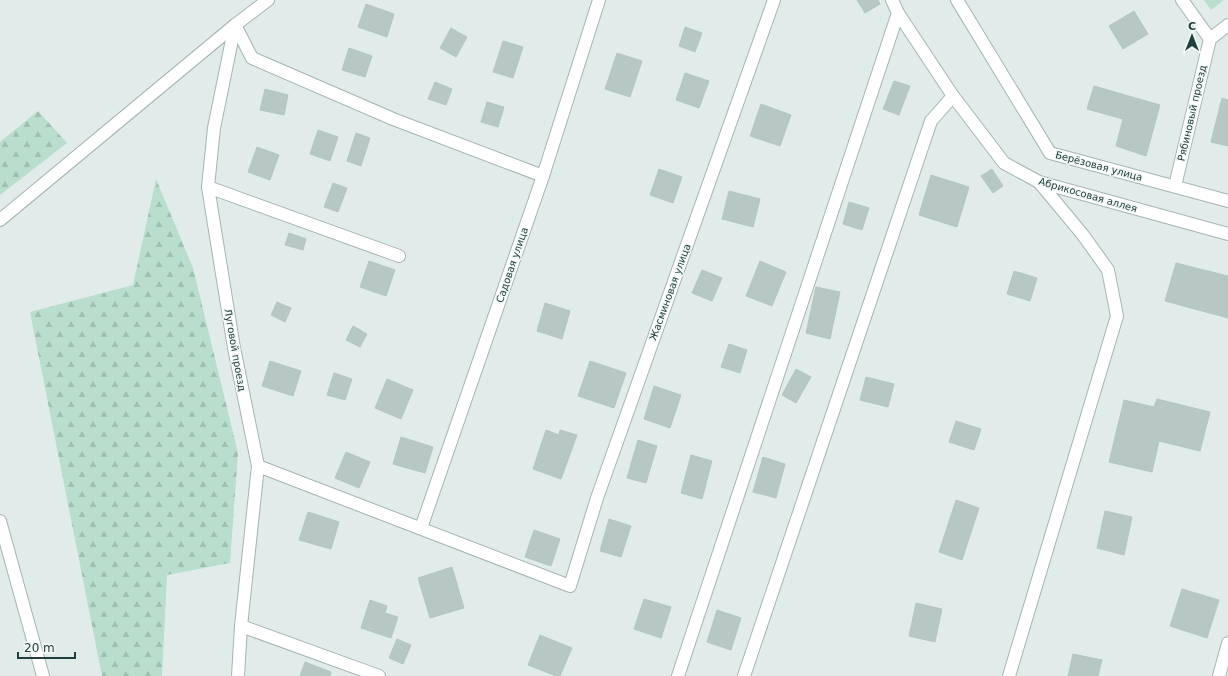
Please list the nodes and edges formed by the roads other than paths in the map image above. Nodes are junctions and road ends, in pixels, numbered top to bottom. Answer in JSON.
{"nodes":[{"id":1,"x":268,"y":0,"type":"edge"},
{"id":2,"x":599,"y":0,"type":"edge"},
{"id":3,"x":774,"y":0,"type":"edge"},
{"id":4,"x":892,"y":0,"type":"edge"},
{"id":5,"x":956,"y":0,"type":"edge"},
{"id":6,"x":1182,"y":0,"type":"edge"},
{"id":7,"x":898,"y":13,"type":"junction"},
{"id":8,"x":1228,"y":25,"type":"edge"},
{"id":9,"x":235,"y":26,"type":"junction"},
{"id":10,"x":1210,"y":40,"type":"junction"},
{"id":11,"x":953,"y":96,"type":"junction"},
{"id":12,"x":543,"y":176,"type":"junction"},
{"id":13,"x":1039,"y":182,"type":"junction"},
{"id":14,"x":1175,"y":186,"type":"junction"},
{"id":15,"x":208,"y":187,"type":"junction"},
{"id":16,"x":1228,"y":201,"type":"edge"},
{"id":17,"x":0,"y":220,"type":"edge"},
{"id":18,"x":1228,"y":234,"type":"edge"},
{"id":19,"x":399,"y":256,"type":"dead end"},
{"id":20,"x":258,"y":466,"type":"junction"},
{"id":21,"x":0,"y":521,"type":"edge"},
{"id":22,"x":421,"y":528,"type":"junction"},
{"id":23,"x":241,"y":626,"type":"junction"},
{"id":24,"x":1228,"y":643,"type":"edge"},
{"id":25,"x":43,"y":676,"type":"edge"},
{"id":26,"x":238,"y":676,"type":"edge"},
{"id":27,"x":379,"y":676,"type":"edge"},
{"id":28,"x":678,"y":676,"type":"edge"},
{"id":29,"x":744,"y":676,"type":"edge"},
{"id":30,"x":1009,"y":676,"type":"edge"},
{"id":31,"x":1219,"y":676,"type":"edge"}],
"edges":[{"from":1,"to":9,"type":"street"},
{"from":2,"to":12,"type":"street","name":"Садовая улица"},
{"from":3,"to":22,"type":"street","name":"Жасминовая улица"},
{"from":4,"to":7,"type":"street","name":"Абрикосовая аллея"},
{"from":5,"to":14,"type":"street","name":"Берёзовая улица"},
{"from":6,"to":10,"type":"street"},
{"from":7,"to":11,"type":"street","name":"Абрикосовая аллея"},
{"from":7,"to":28,"type":"street"},
{"from":8,"to":10,"type":"street"},
{"from":9,"to":12,"type":"street"},
{"from":9,"to":15,"type":"street","name":"Луговой проезд"},
{"from":9,"to":17,"type":"street"},
{"from":10,"to":14,"type":"street","name":"Рябиновый проезд"},
{"from":11,"to":13,"type":"street","name":"Абрикосовая аллея"},
{"from":11,"to":29,"type":"street"},
{"from":12,"to":22,"type":"street","name":"Садовая улица"},
{"from":13,"to":18,"type":"street","name":"Абрикосовая аллея"},
{"from":13,"to":30,"type":"street"},
{"from":14,"to":16,"type":"street","name":"Берёзовая улица"},
{"from":15,"to":19,"type":"street"},
{"from":15,"to":20,"type":"street","name":"Луговой проезд"},
{"from":20,"to":22,"type":"street"},
{"from":20,"to":23,"type":"street","name":"Луговой проезд"},
{"from":21,"to":25,"type":"street"},
{"from":23,"to":26,"type":"street","name":"Луговой проезд"},
{"from":23,"to":27,"type":"street"},
{"from":24,"to":31,"type":"street"}]}
